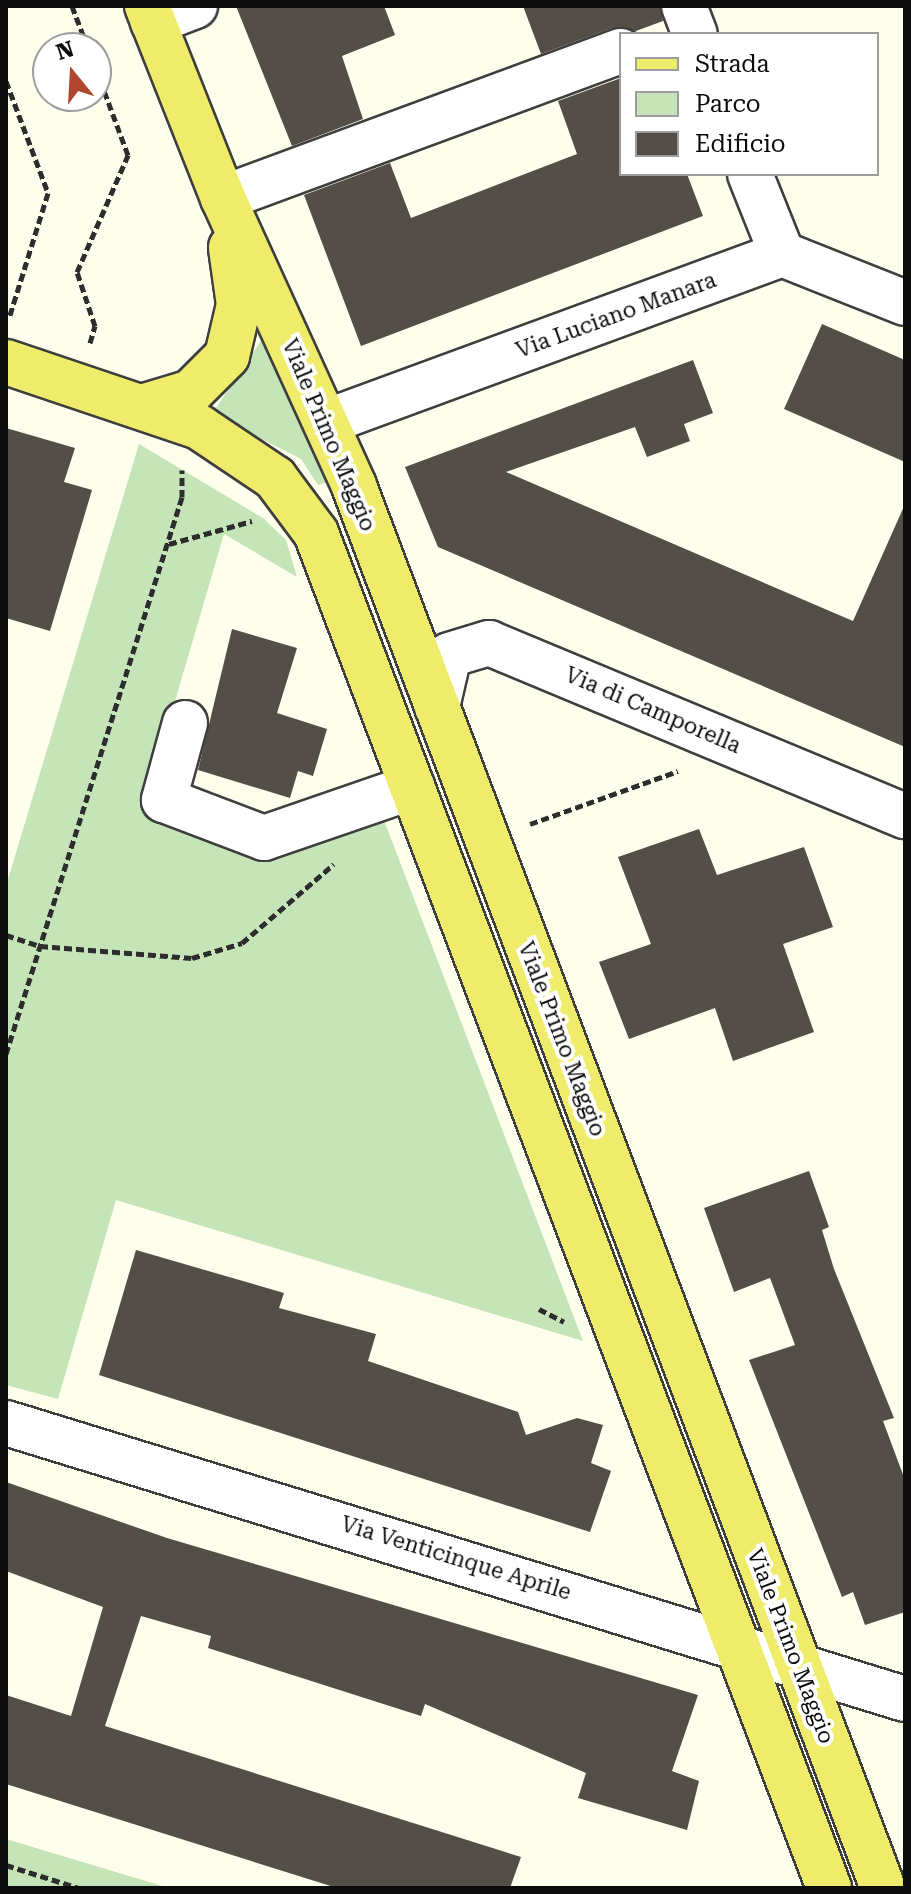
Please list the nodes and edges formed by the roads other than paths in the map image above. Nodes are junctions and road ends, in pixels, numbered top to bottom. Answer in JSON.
{"nodes":[{"id":1,"x":195,"y":6,"type":"edge"},
{"id":2,"x":684,"y":6,"type":"edge"},
{"id":3,"x":150,"y":14,"type":"edge"},
{"id":4,"x":694,"y":32,"type":"edge"},
{"id":5,"x":619,"y":52,"type":"edge"},
{"id":6,"x":751,"y":176,"type":"edge"},
{"id":7,"x":223,"y":198,"type":"junction"},
{"id":8,"x":782,"y":254,"type":"junction"},
{"id":9,"x":905,"y":303,"type":"edge"},
{"id":10,"x":6,"y":362,"type":"edge"},
{"id":11,"x":148,"y":405,"type":"junction"},
{"id":12,"x":326,"y":422,"type":"junction"},
{"id":13,"x":437,"y":707,"type":"junction"},
{"id":14,"x":185,"y":723,"type":"dead end"},
{"id":15,"x":412,"y":787,"type":"junction"},
{"id":16,"x":905,"y":816,"type":"edge"},
{"id":17,"x":6,"y":1423,"type":"edge"},
{"id":18,"x":736,"y":1642,"type":"junction"},
{"id":19,"x":797,"y":1663,"type":"junction"},
{"id":20,"x":905,"y":1699,"type":"edge"},
{"id":21,"x":829,"y":1888,"type":"edge"},
{"id":22,"x":883,"y":1888,"type":"edge"}],
"edges":[{"from":1,"to":3,"type":"street"},
{"from":2,"to":4,"type":"street"},
{"from":3,"to":7,"type":"main road","name":"Viale Primo Maggio"},
{"from":5,"to":7,"type":"street"},
{"from":6,"to":8,"type":"street"},
{"from":7,"to":11,"type":"main road","name":"Viale Primo Maggio"},
{"from":7,"to":12,"type":"main road","name":"Viale Primo Maggio"},
{"from":8,"to":9,"type":"street"},
{"from":8,"to":12,"type":"street","name":"Via Luciano Manara"},
{"from":10,"to":11,"type":"main road"},
{"from":11,"to":15,"type":"main road"},
{"from":12,"to":13,"type":"main road","name":"Viale Primo Maggio"},
{"from":13,"to":16,"type":"street","name":"Via di Camporella"},
{"from":13,"to":19,"type":"main road","name":"Viale Primo Maggio"},
{"from":14,"to":15,"type":"street"},
{"from":15,"to":18,"type":"main road"},
{"from":17,"to":18,"type":"street","name":"Via Venticinque Aprile"},
{"from":18,"to":19,"type":"street","name":"Via Venticinque Aprile"},
{"from":18,"to":21,"type":"main road"},
{"from":19,"to":20,"type":"street","name":"Via Venticinque Aprile"},
{"from":19,"to":22,"type":"main road","name":"Viale Primo Maggio"}]}
